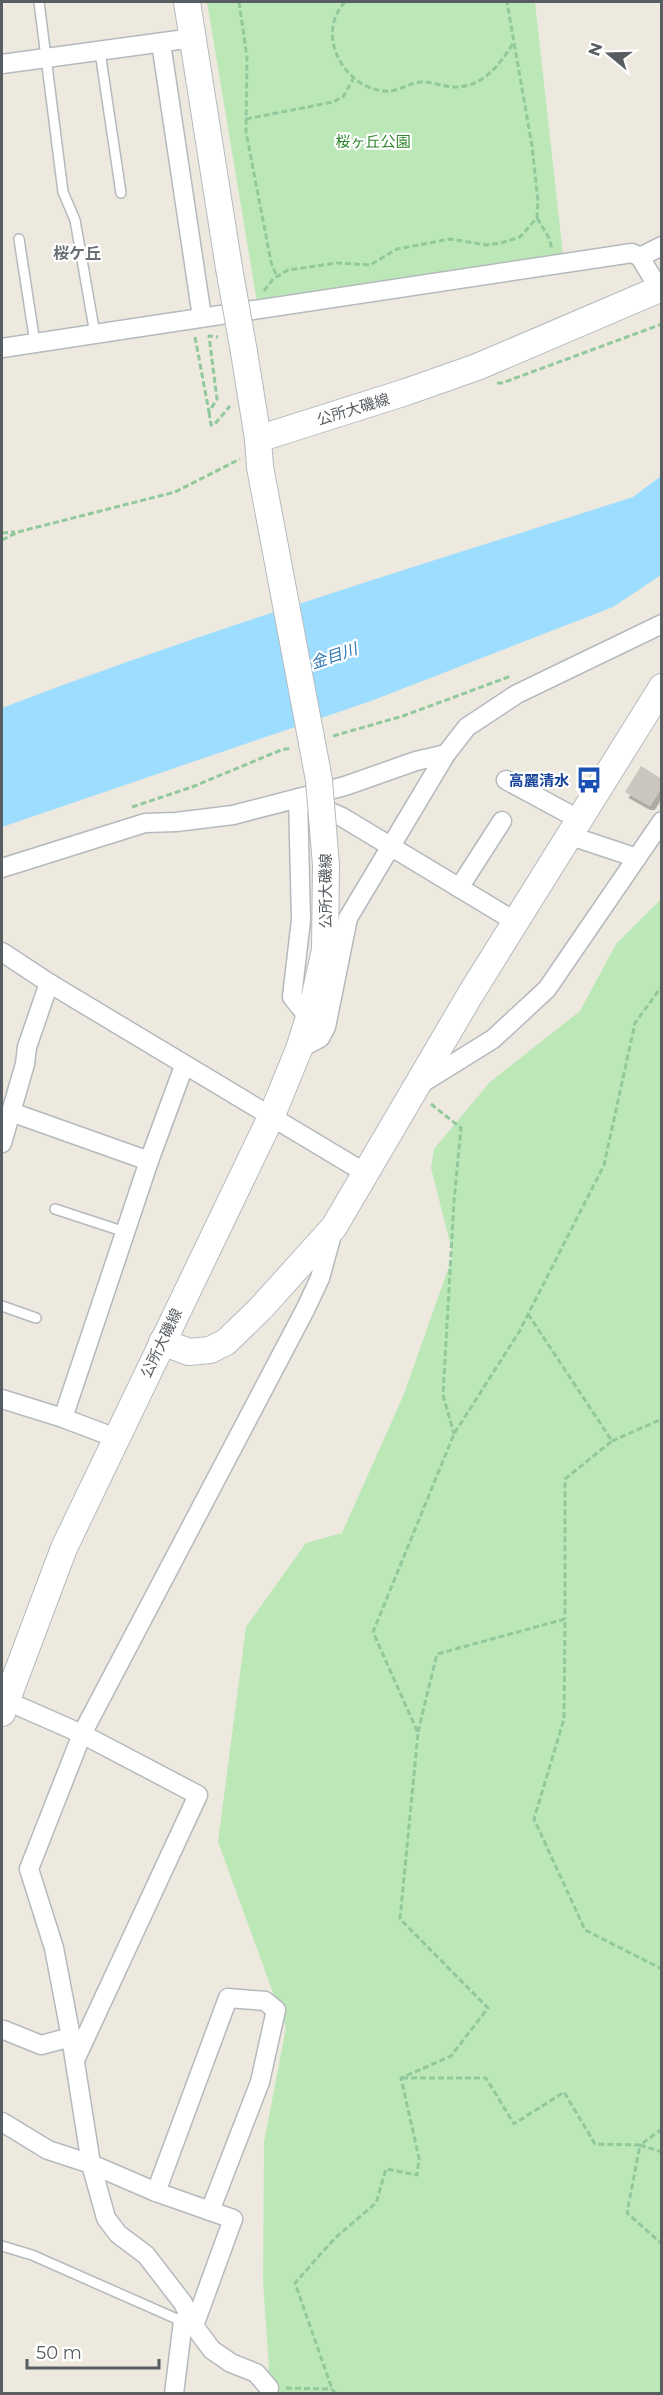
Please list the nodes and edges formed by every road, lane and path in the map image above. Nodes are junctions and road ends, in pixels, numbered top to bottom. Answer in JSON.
{"nodes":[{"id":1,"x":39,"y":2,"type":"edge"},
{"id":2,"x":187,"y":2,"type":"edge"},
{"id":3,"x":239,"y":2,"type":"edge"},
{"id":4,"x":345,"y":2,"type":"edge"},
{"id":5,"x":507,"y":2,"type":"edge"},
{"id":6,"x":193,"y":38,"type":"junction"},
{"id":7,"x":514,"y":40,"type":"junction"},
{"id":8,"x":161,"y":43,"type":"junction"},
{"id":9,"x":100,"y":52,"type":"junction"},
{"id":10,"x":47,"y":58,"type":"junction"},
{"id":11,"x":2,"y":64,"type":"edge"},
{"id":12,"x":353,"y":79,"type":"junction"},
{"id":13,"x":246,"y":119,"type":"junction"},
{"id":14,"x":121,"y":193,"type":"dead end"},
{"id":15,"x":537,"y":218,"type":"junction"},
{"id":16,"x":19,"y":239,"type":"dead end"},
{"id":17,"x":662,"y":246,"type":"edge"},
{"id":18,"x":640,"y":257,"type":"junction"},
{"id":19,"x":555,"y":266,"type":"junction"},
{"id":20,"x":277,"y":277,"type":"junction"},
{"id":21,"x":660,"y":289,"type":"edge"},
{"id":22,"x":261,"y":310,"type":"junction"},
{"id":23,"x":198,"y":323,"type":"junction"},
{"id":24,"x":662,"y":324,"type":"edge"},
{"id":25,"x":95,"y":334,"type":"junction"},
{"id":26,"x":35,"y":343,"type":"junction"},
{"id":27,"x":2,"y":348,"type":"edge"},
{"id":28,"x":232,"y":350,"type":"junction"},
{"id":29,"x":494,"y":383,"type":"dead end"},
{"id":30,"x":237,"y":407,"type":"dead end"},
{"id":31,"x":209,"y":412,"type":"junction"},
{"id":32,"x":254,"y":454,"type":"junction"},
{"id":33,"x":18,"y":532,"type":"junction"},
{"id":34,"x":2,"y":533,"type":"edge"},
{"id":35,"x":2,"y":540,"type":"edge"},
{"id":36,"x":662,"y":624,"type":"edge"},
{"id":37,"x":662,"y":687,"type":"edge"},
{"id":38,"x":446,"y":754,"type":"junction"},
{"id":39,"x":506,"y":780,"type":"dead end"},
{"id":40,"x":298,"y":798,"type":"junction"},
{"id":41,"x":502,"y":821,"type":"dead end"},
{"id":42,"x":662,"y":821,"type":"edge"},
{"id":43,"x":576,"y":828,"type":"junction"},
{"id":44,"x":390,"y":846,"type":"junction"},
{"id":45,"x":637,"y":858,"type":"junction"},
{"id":46,"x":2,"y":868,"type":"edge"},
{"id":47,"x":459,"y":888,"type":"junction"},
{"id":48,"x":516,"y":922,"type":"junction"},
{"id":49,"x":2,"y":952,"type":"edge"},
{"id":50,"x":49,"y":984,"type":"junction"},
{"id":51,"x":662,"y":986,"type":"edge"},
{"id":52,"x":309,"y":1018,"type":"junction"},
{"id":53,"x":299,"y":1049,"type":"junction"},
{"id":54,"x":184,"y":1066,"type":"junction"},
{"id":55,"x":416,"y":1088,"type":"junction"},
{"id":56,"x":272,"y":1116,"type":"junction"},
{"id":57,"x":7,"y":1118,"type":"edge"},
{"id":58,"x":2,"y":1143,"type":"edge"},
{"id":59,"x":149,"y":1161,"type":"junction"},
{"id":60,"x":367,"y":1174,"type":"junction"},
{"id":61,"x":55,"y":1209,"type":"dead end"},
{"id":62,"x":334,"y":1227,"type":"junction"},
{"id":63,"x":125,"y":1232,"type":"junction"},
{"id":64,"x":2,"y":1306,"type":"edge"},
{"id":65,"x":528,"y":1314,"type":"junction"},
{"id":66,"x":36,"y":1318,"type":"dead end"},
{"id":67,"x":162,"y":1342,"type":"junction"},
{"id":68,"x":2,"y":1399,"type":"edge"},
{"id":69,"x":63,"y":1418,"type":"junction"},
{"id":70,"x":662,"y":1419,"type":"edge"},
{"id":71,"x":454,"y":1434,"type":"junction"},
{"id":72,"x":116,"y":1438,"type":"junction"},
{"id":73,"x":612,"y":1441,"type":"junction"},
{"id":74,"x":565,"y":1619,"type":"junction"},
{"id":75,"x":6,"y":1696,"type":"edge"},
{"id":76,"x":418,"y":1733,"type":"junction"},
{"id":77,"x":82,"y":1734,"type":"junction"},
{"id":78,"x":662,"y":1969,"type":"edge"},
{"id":79,"x":4,"y":2030,"type":"dead end"},
{"id":80,"x":72,"y":2037,"type":"junction"},
{"id":81,"x":75,"y":2060,"type":"junction"},
{"id":82,"x":401,"y":2078,"type":"junction"},
{"id":83,"x":2,"y":2122,"type":"edge"},
{"id":84,"x":662,"y":2129,"type":"edge"},
{"id":85,"x":640,"y":2145,"type":"junction"},
{"id":86,"x":662,"y":2152,"type":"edge"},
{"id":87,"x":91,"y":2163,"type":"junction"},
{"id":88,"x":156,"y":2192,"type":"junction"},
{"id":89,"x":210,"y":2211,"type":"junction"},
{"id":90,"x":662,"y":2244,"type":"edge"},
{"id":91,"x":2,"y":2246,"type":"edge"},
{"id":92,"x":189,"y":2324,"type":"junction"},
{"id":93,"x":268,"y":2388,"type":"joint"},
{"id":94,"x":332,"y":2390,"type":"junction"},
{"id":95,"x":174,"y":2394,"type":"edge"},
{"id":96,"x":336,"y":2394,"type":"edge"}],
"edges":[{"from":1,"to":10,"type":"lane"},
{"from":2,"to":6,"type":"main road"},
{"from":3,"to":13,"type":"path"},
{"from":4,"to":12,"type":"path"},
{"from":5,"to":7,"type":"path"},
{"from":6,"to":8,"type":"street"},
{"from":6,"to":28,"type":"main road","bridge":true},
{"from":7,"to":12,"type":"path"},
{"from":7,"to":15,"type":"path"},
{"from":8,"to":9,"type":"street"},
{"from":8,"to":23,"type":"street"},
{"from":9,"to":10,"type":"street"},
{"from":9,"to":14,"type":"lane"},
{"from":10,"to":11,"type":"street"},
{"from":10,"to":25,"type":"lane"},
{"from":12,"to":13,"type":"path"},
{"from":13,"to":20,"type":"path"},
{"from":15,"to":19,"type":"path"},
{"from":15,"to":20,"type":"path"},
{"from":16,"to":26,"type":"lane"},
{"from":17,"to":18,"type":"street"},
{"from":18,"to":19,"type":"street"},
{"from":18,"to":21,"type":"street"},
{"from":19,"to":22,"type":"street"},
{"from":20,"to":22,"type":"path"},
{"from":21,"to":32,"type":"main road","name":"公所大磯線"},
{"from":22,"to":23,"type":"street"},
{"from":23,"to":25,"type":"street"},
{"from":23,"to":31,"type":"path"},
{"from":24,"to":29,"type":"path"},
{"from":25,"to":26,"type":"street"},
{"from":26,"to":27,"type":"street"},
{"from":28,"to":31,"type":"path"},
{"from":28,"to":32,"type":"main road"},
{"from":30,"to":31,"type":"path"},
{"from":32,"to":33,"type":"path"},
{"from":32,"to":52,"type":"main road","name":"公所大磯線","bridge":true},
{"from":33,"to":34,"type":"path"},
{"from":33,"to":35,"type":"path"},
{"from":36,"to":38,"type":"street"},
{"from":37,"to":43,"type":"main road"},
{"from":38,"to":40,"type":"street"},
{"from":38,"to":44,"type":"street"},
{"from":39,"to":43,"type":"street"},
{"from":40,"to":44,"type":"street"},
{"from":40,"to":46,"type":"street"},
{"from":40,"to":52,"type":"street"},
{"from":41,"to":47,"type":"street"},
{"from":42,"to":45,"type":"street"},
{"from":43,"to":45,"type":"street"},
{"from":43,"to":48,"type":"main road"},
{"from":44,"to":47,"type":"street"},
{"from":44,"to":53,"type":"street"},
{"from":45,"to":55,"type":"street"},
{"from":47,"to":48,"type":"street"},
{"from":48,"to":55,"type":"main road"},
{"from":49,"to":50,"type":"street"},
{"from":50,"to":54,"type":"street"},
{"from":50,"to":57,"type":"street"},
{"from":51,"to":65,"type":"path"},
{"from":52,"to":53,"type":"main road","name":"公所大磯線"},
{"from":53,"to":56,"type":"main road","name":"公所大磯線"},
{"from":54,"to":56,"type":"street"},
{"from":54,"to":59,"type":"street"},
{"from":55,"to":60,"type":"main road"},
{"from":55,"to":71,"type":"path"},
{"from":56,"to":60,"type":"street"},
{"from":56,"to":67,"type":"main road","name":"公所大磯線"},
{"from":57,"to":58,"type":"street"},
{"from":57,"to":59,"type":"street"},
{"from":59,"to":63,"type":"street"},
{"from":60,"to":62,"type":"main road"},
{"from":61,"to":63,"type":"lane"},
{"from":62,"to":67,"type":"main road"},
{"from":62,"to":77,"type":"street"},
{"from":63,"to":69,"type":"street"},
{"from":64,"to":66,"type":"lane"},
{"from":65,"to":71,"type":"path"},
{"from":65,"to":73,"type":"path"},
{"from":67,"to":72,"type":"main road","name":"公所大磯線"},
{"from":68,"to":69,"type":"street"},
{"from":69,"to":72,"type":"street"},
{"from":70,"to":73,"type":"path"},
{"from":71,"to":76,"type":"path"},
{"from":72,"to":75,"type":"main road","name":"公所大磯線"},
{"from":73,"to":74,"type":"path"},
{"from":74,"to":76,"type":"path"},
{"from":74,"to":78,"type":"path"},
{"from":75,"to":77,"type":"street"},
{"from":76,"to":82,"type":"path"},
{"from":77,"to":80,"type":"street"},
{"from":77,"to":81,"type":"street"},
{"from":79,"to":80,"type":"street"},
{"from":80,"to":81,"type":"street"},
{"from":81,"to":87,"type":"street"},
{"from":82,"to":85,"type":"path"},
{"from":82,"to":94,"type":"path"},
{"from":83,"to":87,"type":"street"},
{"from":84,"to":85,"type":"path"},
{"from":85,"to":86,"type":"path"},
{"from":85,"to":90,"type":"path"},
{"from":87,"to":88,"type":"street"},
{"from":87,"to":92,"type":"street"},
{"from":88,"to":89,"type":"street"},
{"from":88,"to":89,"type":"street"},
{"from":89,"to":92,"type":"street"},
{"from":91,"to":92,"type":"lane"},
{"from":92,"to":93,"type":"street"},
{"from":92,"to":95,"type":"street"},
{"from":93,"to":94,"type":"path"},
{"from":94,"to":96,"type":"path"}]}
